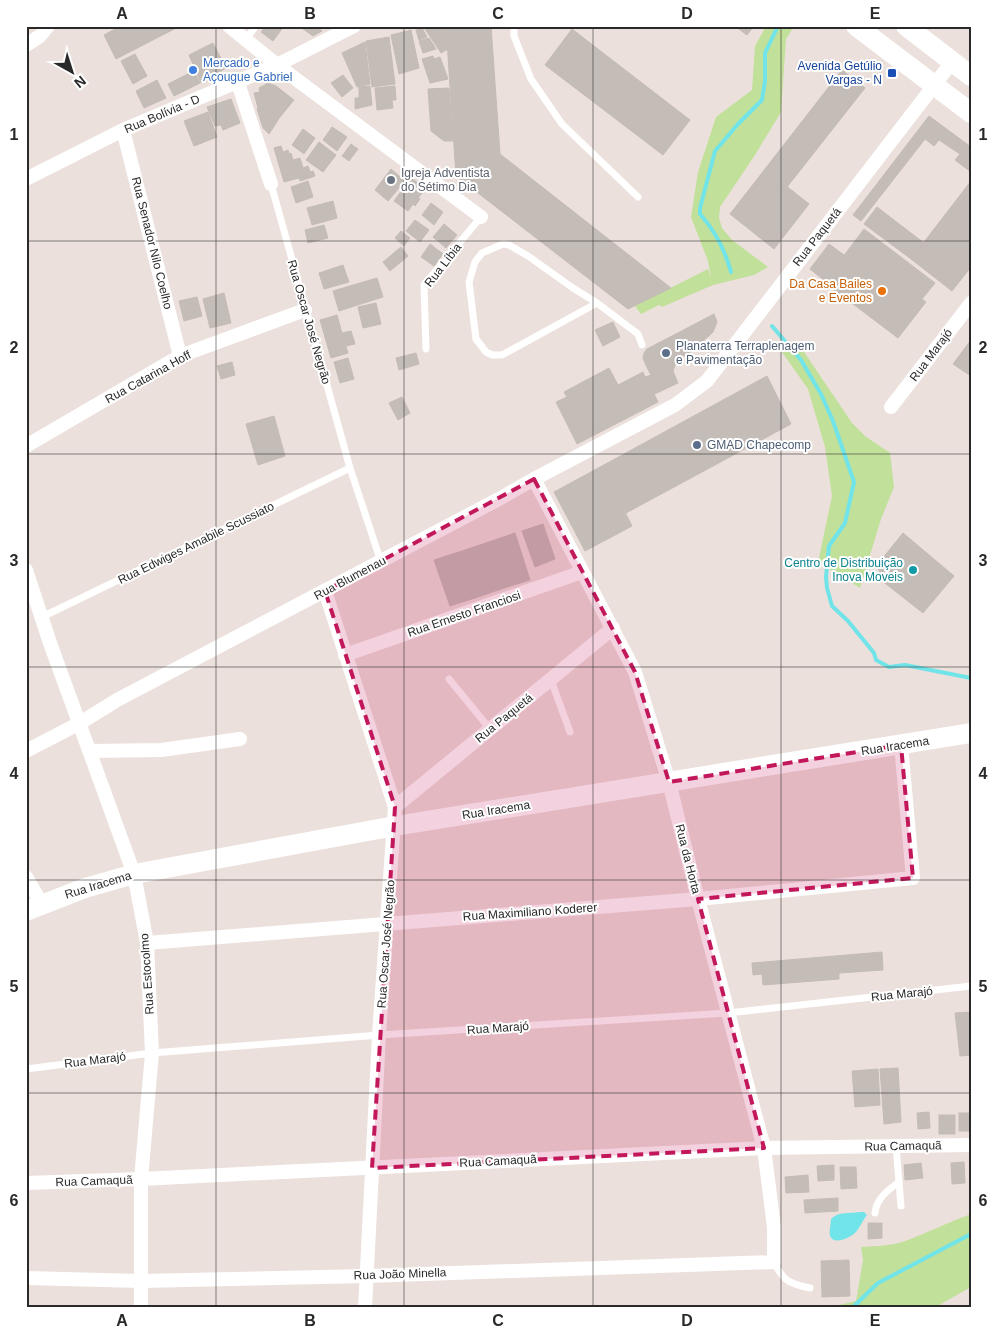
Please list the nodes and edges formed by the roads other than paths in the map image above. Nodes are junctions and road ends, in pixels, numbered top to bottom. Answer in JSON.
{"nodes":[{"id":1,"x":48,"y":26,"type":"edge"},
{"id":2,"x":229,"y":26,"type":"edge"},
{"id":3,"x":256,"y":26,"type":"edge"},
{"id":4,"x":354,"y":26,"type":"edge"},
{"id":5,"x":514,"y":26,"type":"edge"},
{"id":6,"x":856,"y":26,"type":"edge"},
{"id":7,"x":906,"y":26,"type":"edge"},
{"id":8,"x":246,"y":39,"type":"junction"},
{"id":9,"x":26,"y":45,"type":"edge"},
{"id":10,"x":952,"y":62,"type":"junction"},
{"id":11,"x":277,"y":65,"type":"junction"},
{"id":12,"x":971,"y":76,"type":"edge"},
{"id":13,"x":238,"y":83,"type":"junction"},
{"id":14,"x":934,"y":85,"type":"junction"},
{"id":15,"x":971,"y":114,"type":"edge"},
{"id":16,"x":123,"y":130,"type":"junction"},
{"id":17,"x":26,"y":180,"type":"edge"},
{"id":18,"x":271,"y":184,"type":"joint"},
{"id":19,"x":638,"y":198,"type":"dead end"},
{"id":20,"x":481,"y":217,"type":"joint"},
{"id":21,"x":596,"y":302,"type":"junction"},
{"id":22,"x":971,"y":303,"type":"edge"},
{"id":23,"x":305,"y":310,"type":"junction"},
{"id":24,"x":642,"y":345,"type":"dead end"},
{"id":25,"x":426,"y":349,"type":"dead end"},
{"id":26,"x":180,"y":356,"type":"junction"},
{"id":27,"x":675,"y":405,"type":"joint"},
{"id":28,"x":891,"y":407,"type":"dead end"},
{"id":29,"x":26,"y":446,"type":"edge"},
{"id":30,"x":350,"y":468,"type":"junction"},
{"id":31,"x":534,"y":479,"type":"junction"},
{"id":32,"x":380,"y":562,"type":"junction"},
{"id":33,"x":26,"y":570,"type":"edge"},
{"id":34,"x":582,"y":572,"type":"junction"},
{"id":35,"x":324,"y":592,"type":"junction"},
{"id":36,"x":42,"y":618,"type":"junction"},
{"id":37,"x":613,"y":628,"type":"junction"},
{"id":38,"x":345,"y":656,"type":"junction"},
{"id":39,"x":449,"y":679,"type":"dead end"},
{"id":40,"x":551,"y":680,"type":"junction"},
{"id":41,"x":80,"y":723,"type":"junction"},
{"id":42,"x":490,"y":729,"type":"junction"},
{"id":43,"x":570,"y":732,"type":"dead end"},
{"id":44,"x":971,"y":733,"type":"edge"},
{"id":45,"x":240,"y":739,"type":"dead end"},
{"id":46,"x":901,"y":746,"type":"junction"},
{"id":47,"x":26,"y":751,"type":"edge"},
{"id":48,"x":90,"y":751,"type":"junction"},
{"id":49,"x":669,"y":782,"type":"junction"},
{"id":50,"x":395,"y":816,"type":"junction"},
{"id":51,"x":134,"y":874,"type":"junction"},
{"id":52,"x":26,"y":877,"type":"edge"},
{"id":53,"x":698,"y":899,"type":"junction"},
{"id":54,"x":34,"y":907,"type":"edge"},
{"id":55,"x":388,"y":923,"type":"junction"},
{"id":56,"x":147,"y":943,"type":"junction"},
{"id":57,"x":971,"y":986,"type":"edge"},
{"id":58,"x":728,"y":1013,"type":"junction"},
{"id":59,"x":380,"y":1035,"type":"junction"},
{"id":60,"x":152,"y":1053,"type":"junction"},
{"id":61,"x":26,"y":1069,"type":"edge"},
{"id":62,"x":971,"y":1145,"type":"edge"},
{"id":63,"x":896,"y":1146,"type":"junction"},
{"id":64,"x":764,"y":1148,"type":"junction"},
{"id":65,"x":372,"y":1168,"type":"junction"},
{"id":66,"x":141,"y":1179,"type":"junction"},
{"id":67,"x":899,"y":1182,"type":"junction"},
{"id":68,"x":26,"y":1183,"type":"edge"},
{"id":69,"x":901,"y":1206,"type":"dead end"},
{"id":70,"x":875,"y":1214,"type":"dead end"},
{"id":71,"x":774,"y":1262,"type":"junction"},
{"id":72,"x":367,"y":1276,"type":"junction"},
{"id":73,"x":26,"y":1278,"type":"edge"},
{"id":74,"x":141,"y":1280,"type":"junction"},
{"id":75,"x":810,"y":1288,"type":"dead end"},
{"id":76,"x":141,"y":1308,"type":"edge"},
{"id":77,"x":365,"y":1308,"type":"edge"}],
"edges":[{"from":1,"to":9,"type":"street"},
{"from":2,"to":8,"type":"street"},
{"from":3,"to":8,"type":"lane"},
{"from":4,"to":11,"type":"street","name":"Rua Bolívia - D"},
{"from":5,"to":19,"type":"lane"},
{"from":6,"to":14,"type":"street"},
{"from":7,"to":10,"type":"street"},
{"from":8,"to":11,"type":"street"},
{"from":10,"to":12,"type":"street"},
{"from":10,"to":14,"type":"street","name":"Rua Paquetá"},
{"from":11,"to":13,"type":"street","name":"Rua Bolívia - D"},
{"from":11,"to":20,"type":"street"},
{"from":13,"to":16,"type":"street","name":"Rua Bolívia - D"},
{"from":13,"to":18,"type":"street","name":"Rua Oscar José Negrão"},
{"from":14,"to":15,"type":"street"},
{"from":14,"to":27,"type":"street","name":"Rua Paquetá"},
{"from":16,"to":17,"type":"street","name":"Rua Bolívia - D"},
{"from":16,"to":26,"type":"street","name":"Rua Senador Nilo Coelho"},
{"from":18,"to":23,"type":"lane","name":"Rua Oscar José Negrão"},
{"from":20,"to":25,"type":"lane","name":"Rua Líbia"},
{"from":21,"to":21,"type":"lane"},
{"from":21,"to":24,"type":"lane"},
{"from":22,"to":28,"type":"street","name":"Rua Marajó"},
{"from":23,"to":26,"type":"street","name":"Rua Catarina Hoff"},
{"from":23,"to":30,"type":"lane","name":"Rua Oscar José Negrão"},
{"from":26,"to":29,"type":"street","name":"Rua Catarina Hoff"},
{"from":27,"to":31,"type":"street","name":"Rua Blumenau"},
{"from":30,"to":32,"type":"lane","name":"Rua Oscar José Negrão"},
{"from":30,"to":36,"type":"lane","name":"Rua Edwiges Amabile Scussiato"},
{"from":31,"to":32,"type":"street","name":"Rua Blumenau"},
{"from":31,"to":34,"type":"street","name":"Rua da Horta"},
{"from":32,"to":35,"type":"street","name":"Rua Blumenau"},
{"from":33,"to":36,"type":"street","name":"Rua Estocolmo"},
{"from":34,"to":37,"type":"street","name":"Rua da Horta"},
{"from":34,"to":38,"type":"street","name":"Rua Ernesto Franciosi"},
{"from":35,"to":38,"type":"street","name":"Rua Oscar José Negrão"},
{"from":35,"to":41,"type":"street","name":"Rua Blumenau"},
{"from":36,"to":41,"type":"street","name":"Rua Estocolmo"},
{"from":37,"to":40,"type":"street","name":"Rua Paquetá"},
{"from":37,"to":49,"type":"street","name":"Rua da Horta"},
{"from":38,"to":50,"type":"street","name":"Rua Oscar José Negrão"},
{"from":39,"to":42,"type":"lane"},
{"from":40,"to":42,"type":"street","name":"Rua Paquetá"},
{"from":40,"to":43,"type":"lane"},
{"from":41,"to":47,"type":"street","name":"Rua Blumenau"},
{"from":41,"to":48,"type":"street","name":"Rua Estocolmo"},
{"from":42,"to":50,"type":"street","name":"Rua Paquetá"},
{"from":44,"to":46,"type":"street","name":"Rua Iracema"},
{"from":45,"to":48,"type":"street"},
{"from":46,"to":49,"type":"street","name":"Rua Iracema"},
{"from":46,"to":53,"type":"street","name":"Rua Maximiliano Koderer"},
{"from":48,"to":51,"type":"street","name":"Rua Estocolmo"},
{"from":49,"to":50,"type":"street","name":"Rua Iracema"},
{"from":49,"to":53,"type":"street","name":"Rua da Horta"},
{"from":50,"to":51,"type":"street","name":"Rua Iracema"},
{"from":50,"to":55,"type":"street","name":"Rua Oscar José Negrão"},
{"from":51,"to":54,"type":"street","name":"Rua Iracema"},
{"from":51,"to":56,"type":"street","name":"Rua Estocolmo"},
{"from":52,"to":54,"type":"street"},
{"from":53,"to":55,"type":"street","name":"Rua Maximiliano Koderer"},
{"from":53,"to":58,"type":"street","name":"Rua da Horta"},
{"from":55,"to":56,"type":"street","name":"Rua Maximiliano Koderer"},
{"from":55,"to":59,"type":"street","name":"Rua Oscar José Negrão"},
{"from":56,"to":60,"type":"street","name":"Rua Estocolmo"},
{"from":57,"to":58,"type":"lane","name":"Rua Marajó"},
{"from":58,"to":59,"type":"lane","name":"Rua Marajó"},
{"from":58,"to":64,"type":"street","name":"Rua da Horta"},
{"from":59,"to":60,"type":"lane","name":"Rua Marajó"},
{"from":59,"to":65,"type":"street","name":"Rua Oscar José Negrão"},
{"from":60,"to":61,"type":"lane","name":"Rua Marajó"},
{"from":60,"to":66,"type":"street","name":"Rua Estocolmo"},
{"from":62,"to":63,"type":"street","name":"Rua Camaquã"},
{"from":63,"to":64,"type":"street","name":"Rua Camaquã"},
{"from":63,"to":67,"type":"lane"},
{"from":64,"to":65,"type":"street","name":"Rua Camaquã"},
{"from":64,"to":71,"type":"street","name":"Rua da Horta"},
{"from":65,"to":66,"type":"street","name":"Rua Camaquã"},
{"from":65,"to":72,"type":"street","name":"Rua Oscar José Negrão"},
{"from":66,"to":68,"type":"street","name":"Rua Camaquã"},
{"from":66,"to":74,"type":"street","name":"Rua Estocolmo"},
{"from":67,"to":69,"type":"lane"},
{"from":67,"to":70,"type":"lane"},
{"from":71,"to":72,"type":"street","name":"Rua João Minella"},
{"from":71,"to":75,"type":"lane"},
{"from":72,"to":74,"type":"street","name":"Rua João Minella"},
{"from":72,"to":77,"type":"street","name":"Rua Oscar José Negrão"},
{"from":73,"to":74,"type":"street","name":"Rua João Minella"},
{"from":74,"to":76,"type":"street","name":"Rua Estocolmo"}]}
